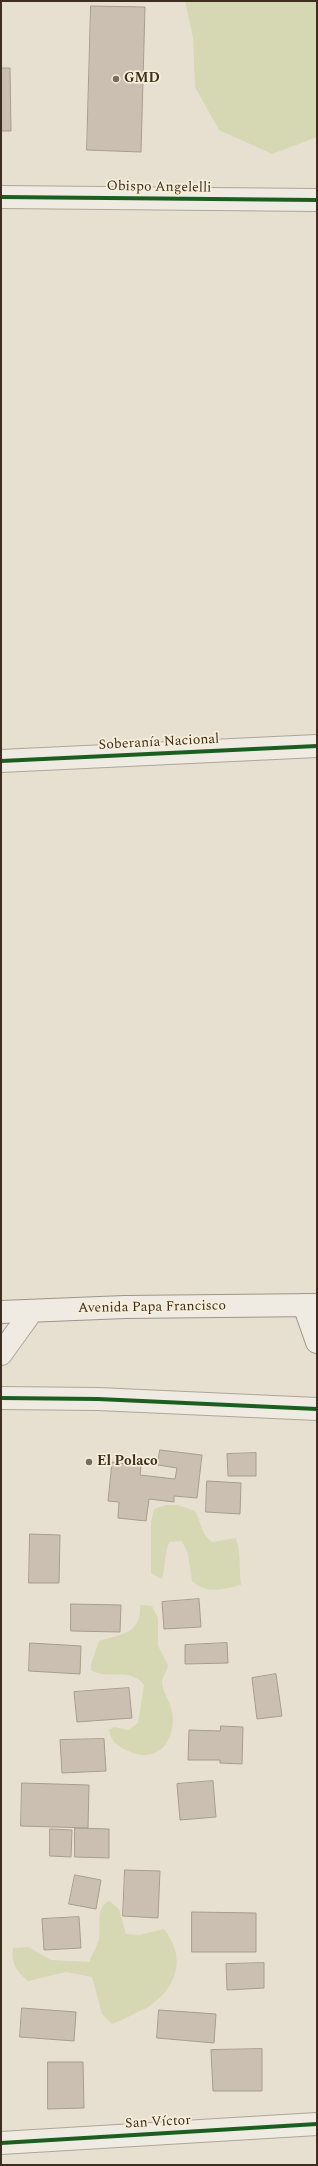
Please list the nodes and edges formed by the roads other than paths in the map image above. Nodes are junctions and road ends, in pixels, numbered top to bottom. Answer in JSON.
{"nodes":[{"id":1,"x":1,"y":197,"type":"edge"},
{"id":2,"x":317,"y":200,"type":"edge"},
{"id":3,"x":317,"y":746,"type":"edge"},
{"id":4,"x":1,"y":760,"type":"edge"},
{"id":5,"x":310,"y":1305,"type":"edge"},
{"id":6,"x":32,"y":1311,"type":"junction"},
{"id":7,"x":1,"y":1312,"type":"edge"},
{"id":8,"x":317,"y":1342,"type":"edge"},
{"id":9,"x":1,"y":1354,"type":"edge"},
{"id":10,"x":1,"y":1398,"type":"edge"},
{"id":11,"x":317,"y":1409,"type":"edge"},
{"id":12,"x":317,"y":2124,"type":"edge"},
{"id":13,"x":1,"y":2143,"type":"edge"}],
"edges":[{"from":1,"to":2,"type":"street","name":"Obispo Angelelli"},
{"from":3,"to":4,"type":"street","name":"Soberanía Nacional"},
{"from":5,"to":6,"type":"street","name":"Avenida Papa Francisco"},
{"from":5,"to":8,"type":"street","name":"Avenida Papa Francisco"},
{"from":6,"to":7,"type":"street","name":"Avenida Papa Francisco"},
{"from":6,"to":9,"type":"street"},
{"from":10,"to":11,"type":"street"},
{"from":12,"to":13,"type":"street","name":"San Víctor"}]}
